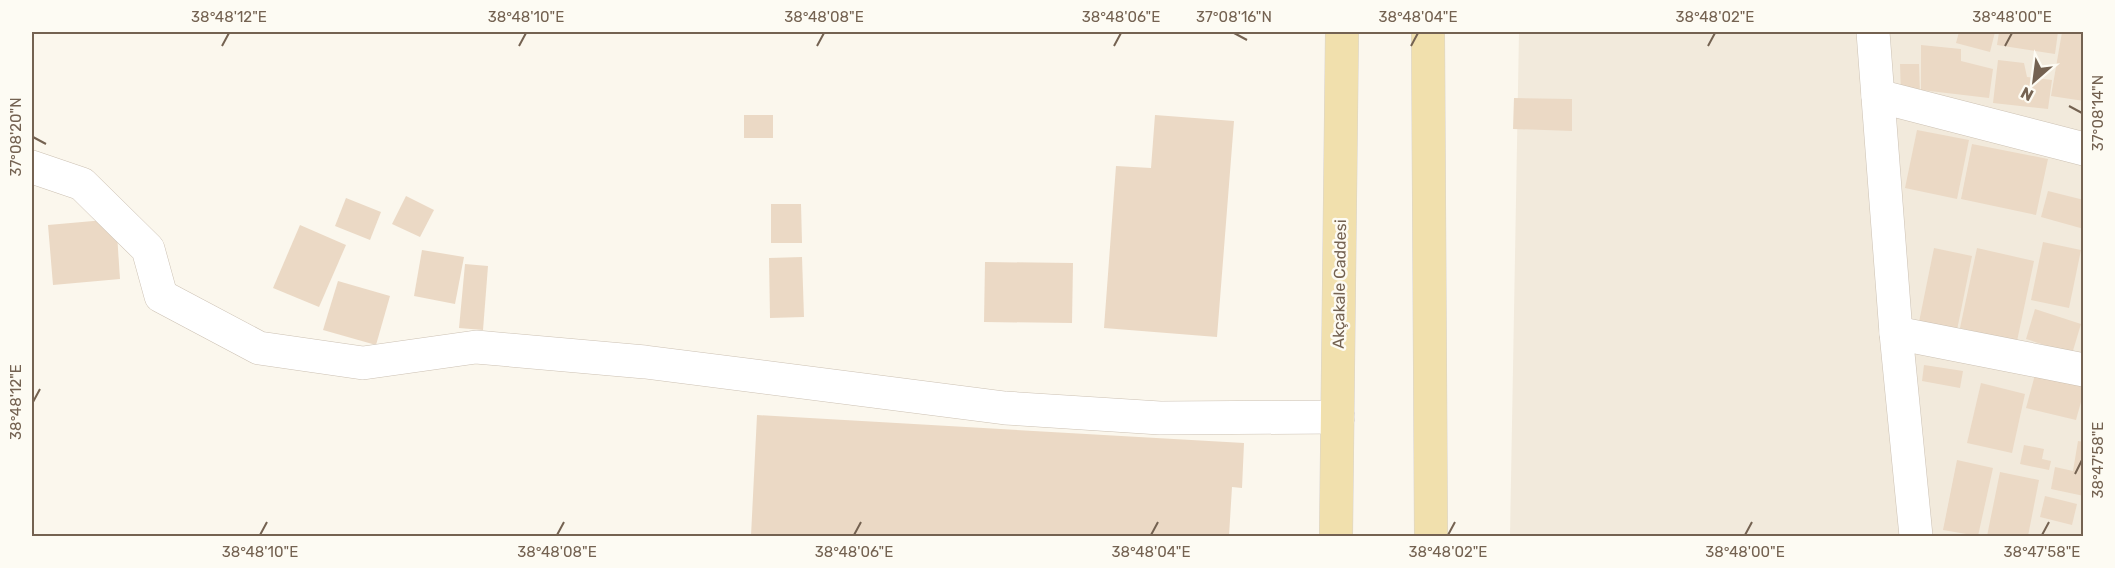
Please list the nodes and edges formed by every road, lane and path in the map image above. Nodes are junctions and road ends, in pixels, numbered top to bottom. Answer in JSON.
{"nodes":[{"id":1,"x":1342,"y":32,"type":"edge"},
{"id":2,"x":1428,"y":32,"type":"edge"},
{"id":3,"x":1873,"y":32,"type":"edge"},
{"id":4,"x":1878,"y":96,"type":"junction"},
{"id":5,"x":2084,"y":149,"type":"edge"},
{"id":6,"x":32,"y":167,"type":"edge"},
{"id":7,"x":1896,"y":333,"type":"junction"},
{"id":8,"x":2084,"y":370,"type":"edge"},
{"id":9,"x":1338,"y":417,"type":"junction"},
{"id":10,"x":1336,"y":537,"type":"edge"},
{"id":11,"x":1431,"y":537,"type":"edge"},
{"id":12,"x":1916,"y":537,"type":"edge"}],
"edges":[{"from":1,"to":9,"type":"main road","name":"Akçakale Caddesi"},
{"from":2,"to":11,"type":"main road"},
{"from":3,"to":4,"type":"street"},
{"from":4,"to":5,"type":"street"},
{"from":4,"to":7,"type":"street"},
{"from":6,"to":9,"type":"street"},
{"from":7,"to":8,"type":"street"},
{"from":7,"to":12,"type":"street"},
{"from":9,"to":10,"type":"main road","name":"Akçakale Caddesi"}]}
